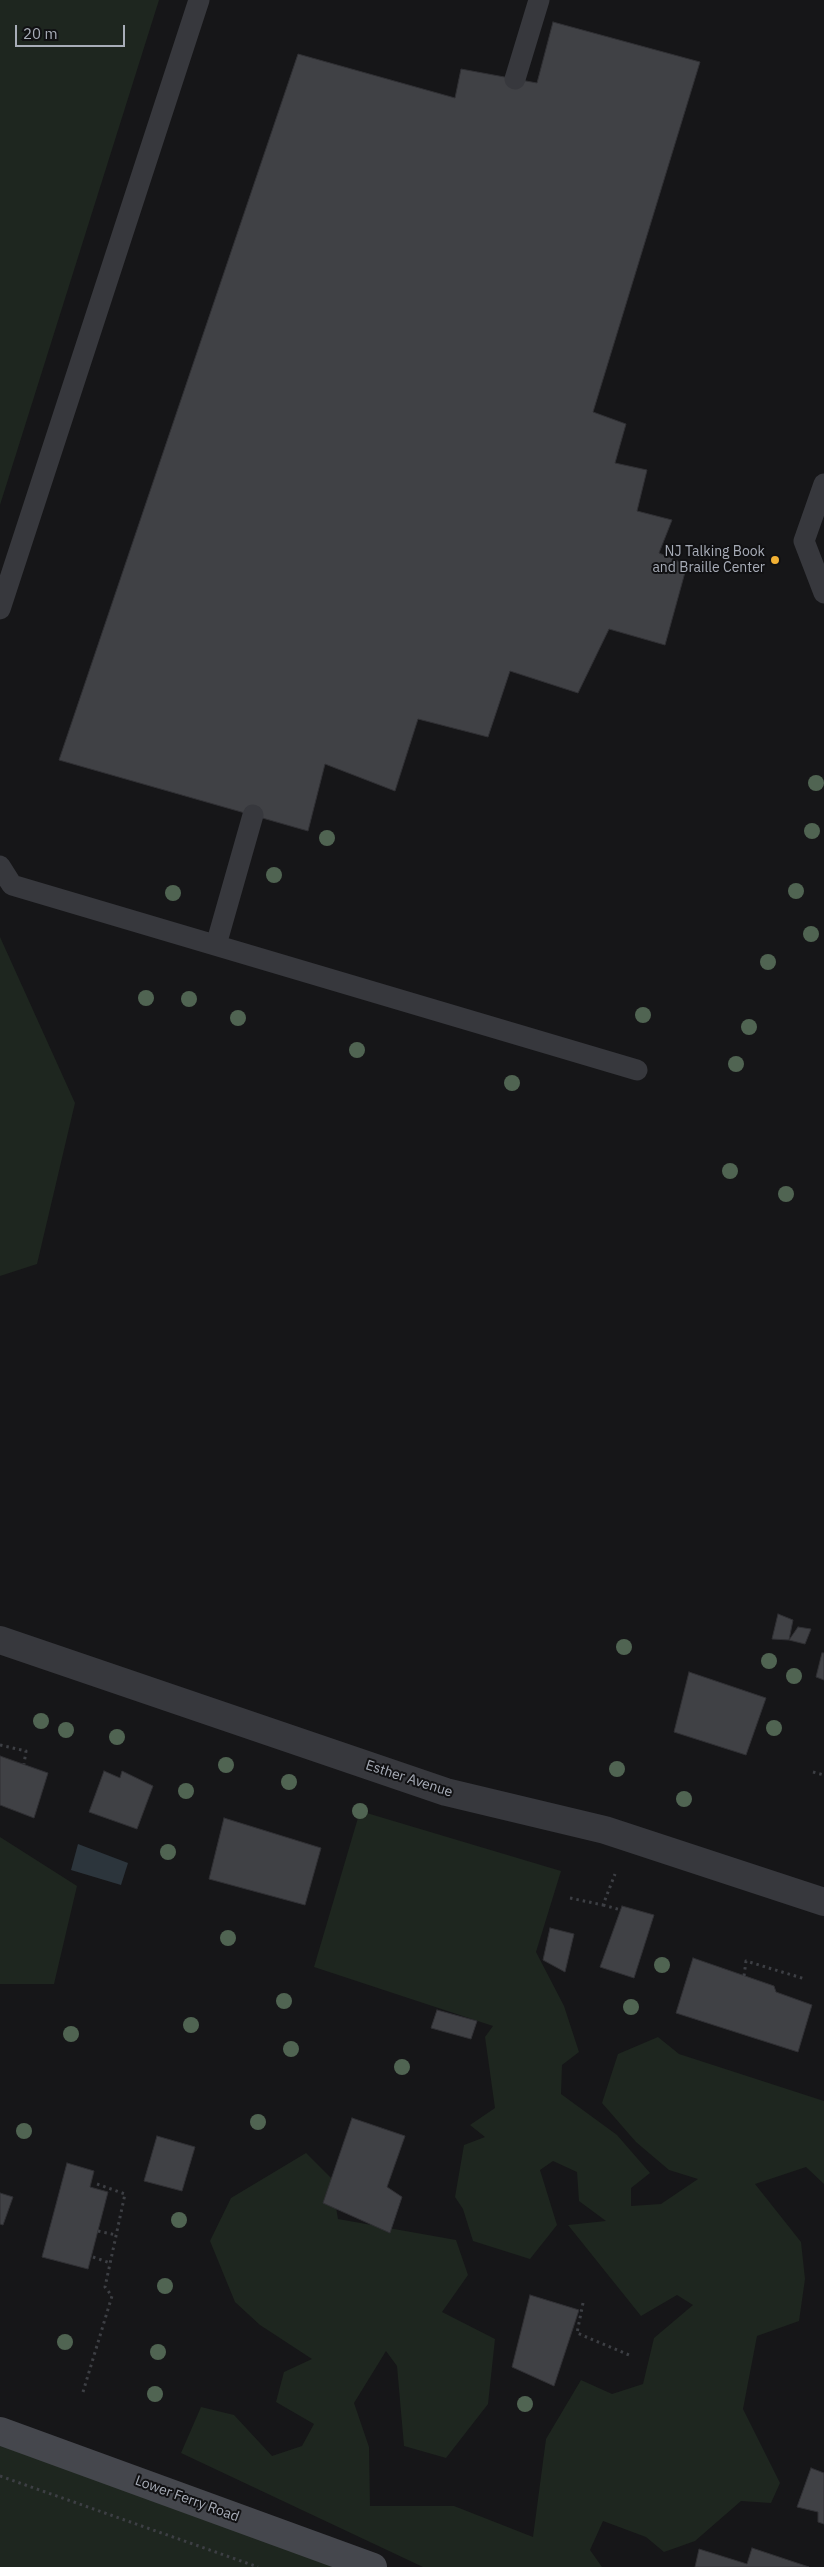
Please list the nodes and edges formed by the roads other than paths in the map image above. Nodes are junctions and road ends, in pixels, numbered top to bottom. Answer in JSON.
{"nodes":[{"id":1,"x":199,"y":0,"type":"edge"},
{"id":2,"x":539,"y":0,"type":"edge"},
{"id":3,"x":515,"y":79,"type":"dead end"},
{"id":4,"x":824,"y":484,"type":"edge"},
{"id":5,"x":824,"y":593,"type":"edge"},
{"id":6,"x":0,"y":609,"type":"edge"},
{"id":7,"x":253,"y":816,"type":"dead end"},
{"id":8,"x":0,"y":866,"type":"edge"},
{"id":9,"x":216,"y":945,"type":"junction"},
{"id":10,"x":637,"y":1070,"type":"dead end"},
{"id":11,"x":0,"y":1640,"type":"edge"},
{"id":12,"x":824,"y":1902,"type":"edge"},
{"id":13,"x":0,"y":2431,"type":"edge"},
{"id":14,"x":373,"y":2567,"type":"edge"}],
"edges":[{"from":1,"to":6,"type":"lane"},
{"from":2,"to":3,"type":"lane"},
{"from":4,"to":5,"type":"lane"},
{"from":7,"to":9,"type":"lane"},
{"from":8,"to":9,"type":"lane"},
{"from":9,"to":10,"type":"lane"},
{"from":11,"to":12,"type":"street","name":"Esther Avenue"},
{"from":13,"to":14,"type":"street","name":"Lower Ferry Road"}]}
